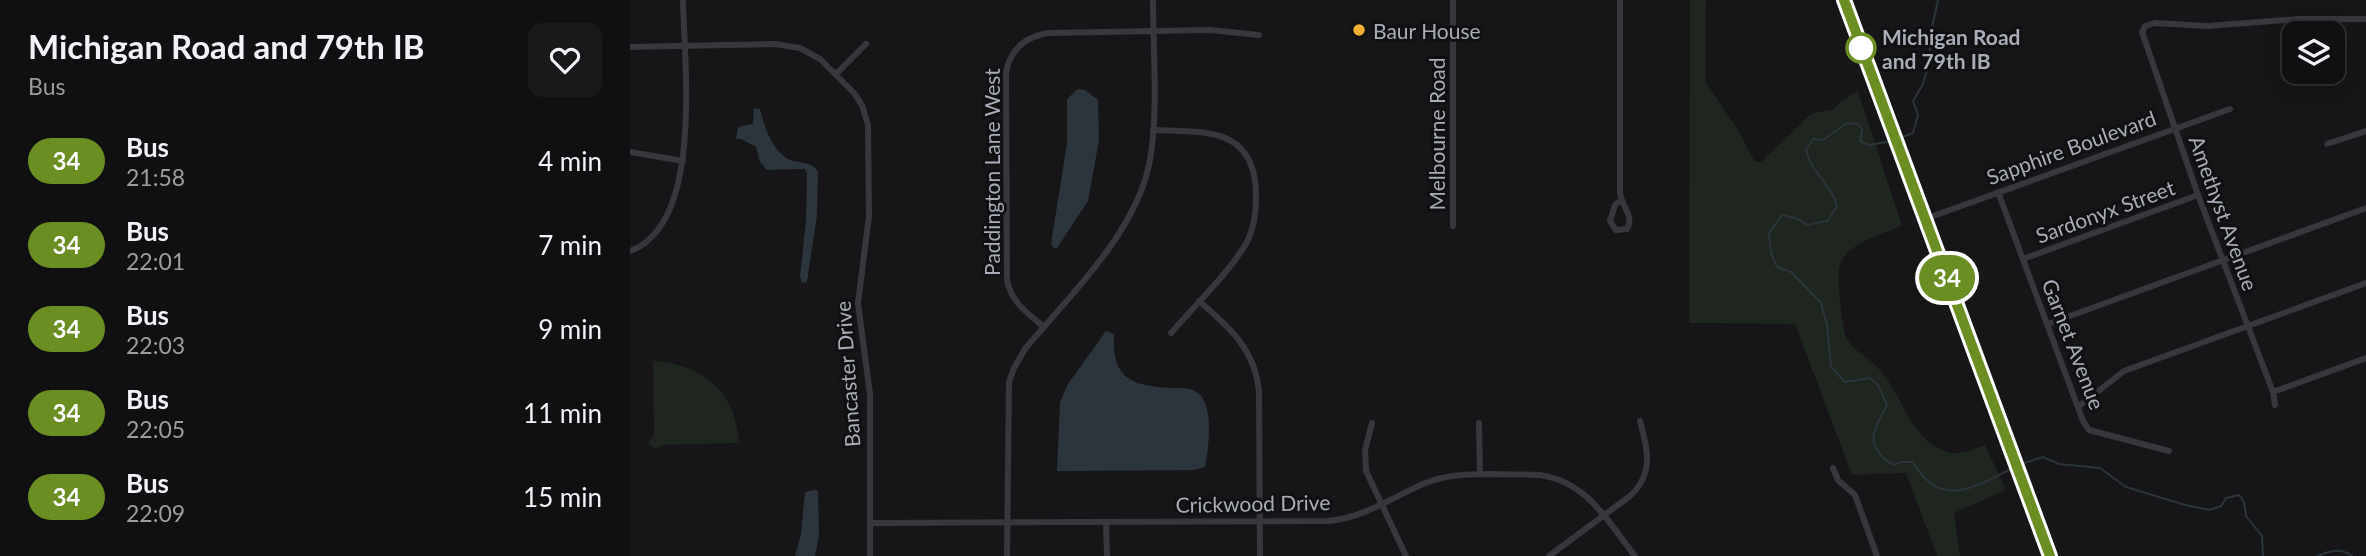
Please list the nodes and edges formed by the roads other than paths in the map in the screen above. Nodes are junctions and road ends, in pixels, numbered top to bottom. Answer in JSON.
{"nodes":[{"id":1,"x":683,"y":0,"type":"edge"},
{"id":2,"x":1153,"y":0,"type":"edge"},
{"id":3,"x":1453,"y":0,"type":"edge"},
{"id":4,"x":1620,"y":0,"type":"edge"},
{"id":5,"x":1844,"y":0,"type":"edge"},
{"id":6,"x":2366,"y":19,"type":"edge"},
{"id":7,"x":1153,"y":30,"type":"junction"},
{"id":8,"x":1259,"y":35,"type":"dead end"},
{"id":9,"x":866,"y":44,"type":"dead end"},
{"id":10,"x":630,"y":47,"type":"edge"},
{"id":11,"x":684,"y":47,"type":"junction"},
{"id":12,"x":836,"y":74,"type":"junction"},
{"id":13,"x":2230,"y":109,"type":"dead end"},
{"id":14,"x":2175,"y":128,"type":"junction"},
{"id":15,"x":1153,"y":130,"type":"junction"},
{"id":16,"x":2366,"y":131,"type":"edge"},
{"id":17,"x":2327,"y":144,"type":"dead end"},
{"id":18,"x":630,"y":152,"type":"edge"},
{"id":19,"x":682,"y":161,"type":"junction"},
{"id":20,"x":1998,"y":192,"type":"junction"},
{"id":21,"x":2198,"y":195,"type":"junction"},
{"id":22,"x":1620,"y":200,"type":"junction"},
{"id":23,"x":2366,"y":208,"type":"edge"},
{"id":24,"x":1925,"y":219,"type":"junction"},
{"id":25,"x":1453,"y":226,"type":"dead end"},
{"id":26,"x":630,"y":251,"type":"edge"},
{"id":27,"x":2024,"y":259,"type":"junction"},
{"id":28,"x":2222,"y":261,"type":"junction"},
{"id":29,"x":2366,"y":283,"type":"edge"},
{"id":30,"x":1199,"y":301,"type":"junction"},
{"id":31,"x":2048,"y":324,"type":"junction"},
{"id":32,"x":2248,"y":326,"type":"junction"},
{"id":33,"x":1044,"y":327,"type":"junction"},
{"id":34,"x":1171,"y":333,"type":"dead end"},
{"id":35,"x":2366,"y":358,"type":"edge"},
{"id":36,"x":2273,"y":391,"type":"junction"},
{"id":37,"x":2275,"y":405,"type":"dead end"},
{"id":38,"x":2078,"y":407,"type":"junction"},
{"id":39,"x":1640,"y":422,"type":"dead end"},
{"id":40,"x":1372,"y":423,"type":"dead end"},
{"id":41,"x":1479,"y":423,"type":"dead end"},
{"id":42,"x":2169,"y":451,"type":"dead end"},
{"id":43,"x":1833,"y":468,"type":"dead end"},
{"id":44,"x":1480,"y":474,"type":"junction"},
{"id":45,"x":1381,"y":505,"type":"junction"},
{"id":46,"x":1604,"y":514,"type":"junction"},
{"id":47,"x":1260,"y":521,"type":"junction"},
{"id":48,"x":1106,"y":522,"type":"junction"},
{"id":49,"x":870,"y":523,"type":"junction"},
{"id":50,"x":1006,"y":523,"type":"junction"},
{"id":51,"x":870,"y":556,"type":"edge"},
{"id":52,"x":1007,"y":556,"type":"edge"},
{"id":53,"x":1107,"y":556,"type":"edge"},
{"id":54,"x":1260,"y":556,"type":"edge"},
{"id":55,"x":1406,"y":556,"type":"edge"},
{"id":56,"x":1549,"y":556,"type":"edge"},
{"id":57,"x":1635,"y":556,"type":"edge"},
{"id":58,"x":1877,"y":556,"type":"edge"},
{"id":59,"x":2050,"y":556,"type":"edge"}],
"edges":[{"from":1,"to":11,"type":"street"},
{"from":2,"to":7,"type":"street"},
{"from":3,"to":25,"type":"street","name":"Melbourne Road"},
{"from":4,"to":22,"type":"street"},
{"from":5,"to":24,"type":"main road"},
{"from":6,"to":14,"type":"street","name":"Amethyst Avenue"},
{"from":7,"to":8,"type":"street"},
{"from":7,"to":15,"type":"street"},
{"from":7,"to":33,"type":"street","name":"Paddington Lane West"},
{"from":9,"to":12,"type":"street"},
{"from":10,"to":11,"type":"street","name":"Bancaster Drive"},
{"from":11,"to":12,"type":"street","name":"Bancaster Drive"},
{"from":11,"to":19,"type":"street"},
{"from":12,"to":49,"type":"street","name":"Bancaster Drive"},
{"from":13,"to":14,"type":"street","name":"Sapphire Boulevard"},
{"from":14,"to":20,"type":"street","name":"Sapphire Boulevard"},
{"from":14,"to":21,"type":"street","name":"Amethyst Avenue"},
{"from":15,"to":30,"type":"street"},
{"from":15,"to":33,"type":"street"},
{"from":16,"to":17,"type":"street"},
{"from":18,"to":19,"type":"street"},
{"from":19,"to":26,"type":"street"},
{"from":20,"to":24,"type":"street","name":"Sapphire Boulevard"},
{"from":20,"to":27,"type":"street","name":"Garnet Avenue"},
{"from":21,"to":27,"type":"street","name":"Sardonyx Street"},
{"from":21,"to":28,"type":"street","name":"Amethyst Avenue"},
{"from":22,"to":22,"type":"street"},
{"from":23,"to":28,"type":"street"},
{"from":24,"to":59,"type":"main road"},
{"from":27,"to":31,"type":"street","name":"Garnet Avenue"},
{"from":28,"to":31,"type":"street"},
{"from":28,"to":32,"type":"street","name":"Amethyst Avenue"},
{"from":29,"to":32,"type":"street"},
{"from":30,"to":34,"type":"street"},
{"from":30,"to":47,"type":"street"},
{"from":31,"to":38,"type":"street","name":"Garnet Avenue"},
{"from":32,"to":36,"type":"street","name":"Amethyst Avenue"},
{"from":32,"to":38,"type":"street"},
{"from":33,"to":50,"type":"street"},
{"from":35,"to":36,"type":"street"},
{"from":36,"to":37,"type":"street","name":"Amethyst Avenue"},
{"from":38,"to":42,"type":"street","name":"Garnet Avenue"},
{"from":39,"to":46,"type":"street"},
{"from":40,"to":45,"type":"street"},
{"from":41,"to":44,"type":"street"},
{"from":43,"to":58,"type":"street"},
{"from":44,"to":45,"type":"street","name":"Crickwood Drive"},
{"from":44,"to":46,"type":"street","name":"Crickwood Drive"},
{"from":45,"to":47,"type":"street","name":"Crickwood Drive"},
{"from":45,"to":55,"type":"street"},
{"from":46,"to":56,"type":"street"},
{"from":46,"to":57,"type":"street","name":"Crickwood Drive"},
{"from":47,"to":48,"type":"street","name":"Crickwood Drive"},
{"from":47,"to":54,"type":"street"},
{"from":48,"to":50,"type":"street","name":"Crickwood Drive"},
{"from":48,"to":53,"type":"street"},
{"from":49,"to":50,"type":"street","name":"Crickwood Drive"},
{"from":49,"to":51,"type":"street","name":"Bancaster Drive"},
{"from":50,"to":52,"type":"street"}]}
